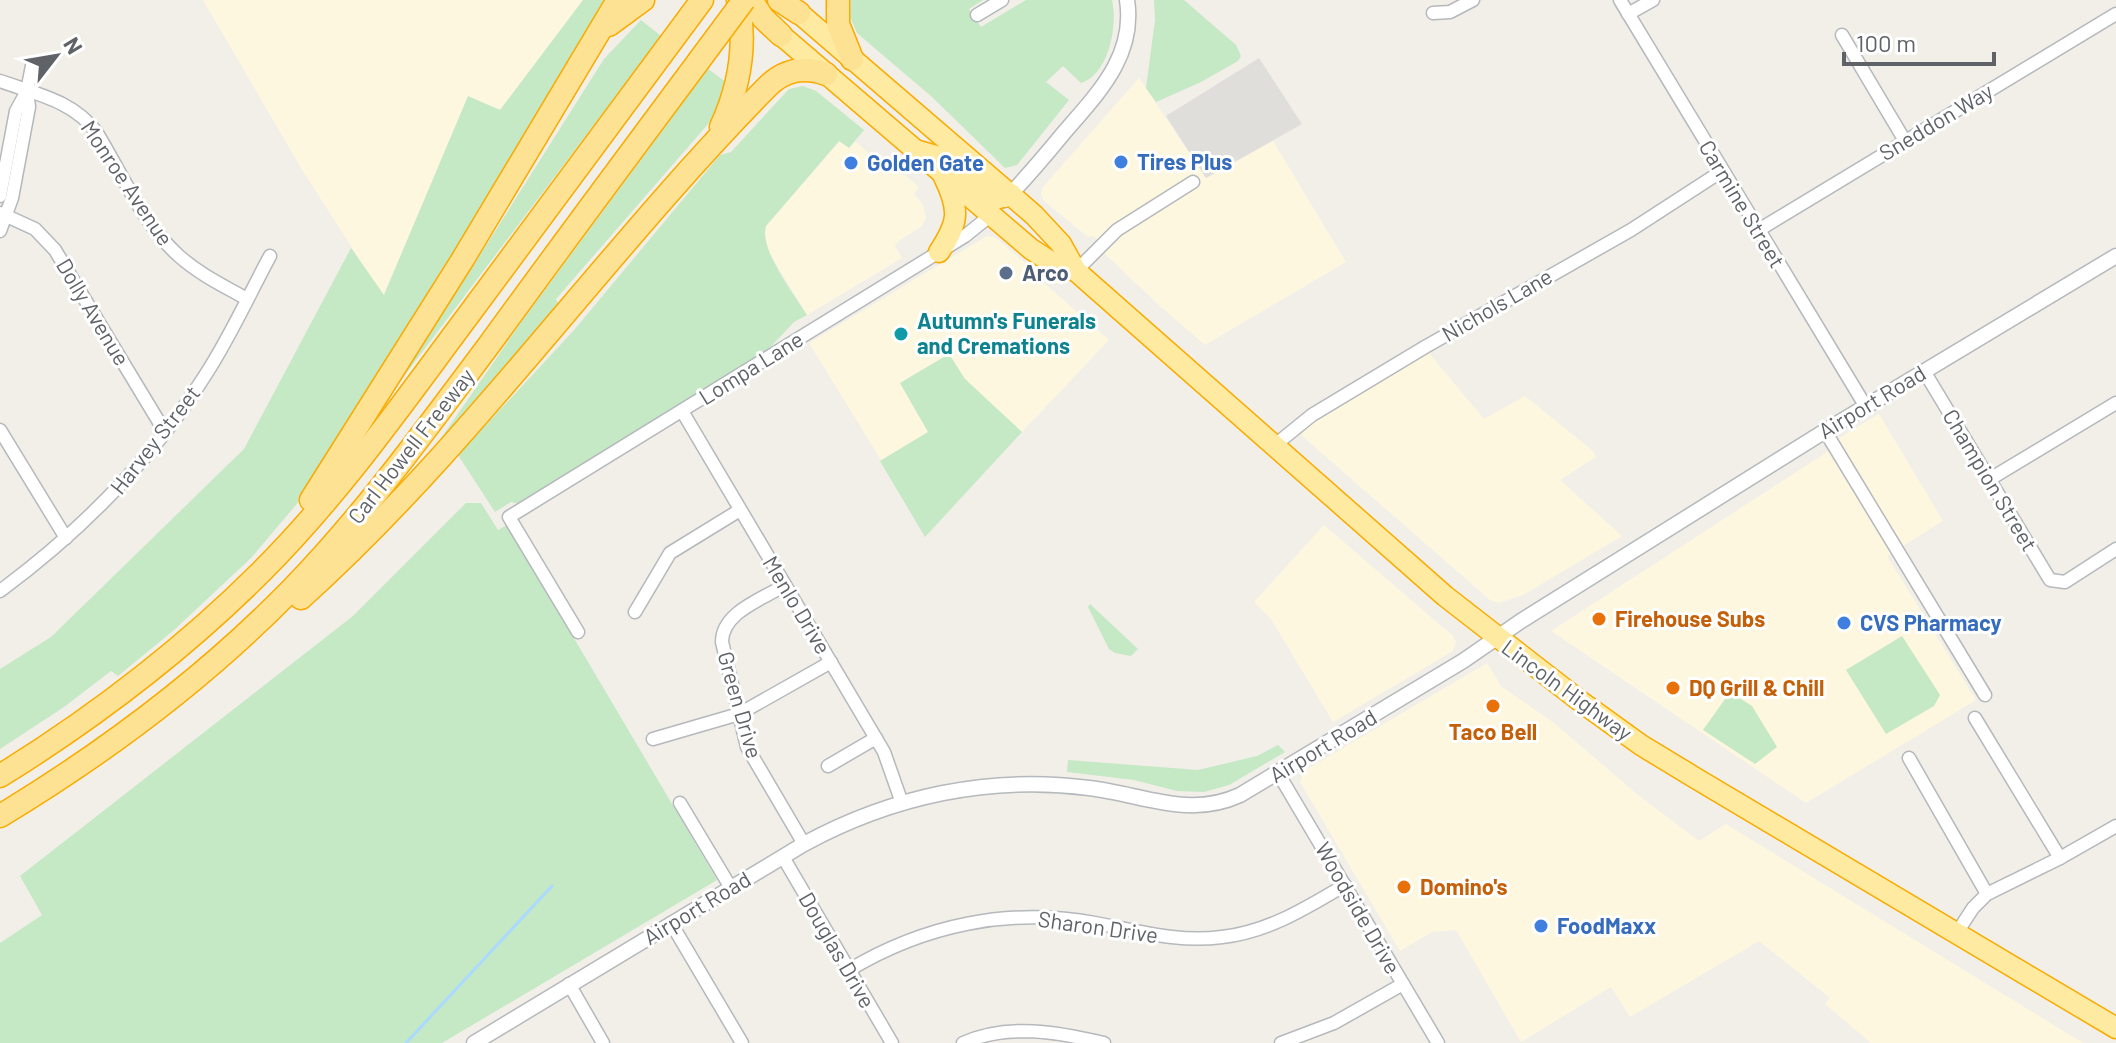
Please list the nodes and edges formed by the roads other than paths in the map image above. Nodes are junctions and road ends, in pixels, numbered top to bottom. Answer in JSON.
{"nodes":[{"id":1,"x":618,"y":0,"type":"edge"},
{"id":2,"x":643,"y":0,"type":"edge"},
{"id":3,"x":702,"y":0,"type":"edge"},
{"id":4,"x":738,"y":0,"type":"edge"},
{"id":5,"x":744,"y":0,"type":"edge"},
{"id":6,"x":751,"y":0,"type":"edge"},
{"id":7,"x":779,"y":0,"type":"edge"},
{"id":8,"x":838,"y":0,"type":"edge"},
{"id":9,"x":1002,"y":0,"type":"edge"},
{"id":10,"x":1127,"y":0,"type":"edge"},
{"id":11,"x":1473,"y":0,"type":"edge"},
{"id":12,"x":1620,"y":0,"type":"edge"},
{"id":13,"x":1653,"y":0,"type":"edge"},
{"id":14,"x":799,"y":13,"type":"joint"},
{"id":15,"x":1433,"y":13,"type":"dead end"},
{"id":16,"x":1628,"y":14,"type":"junction"},
{"id":17,"x":2116,"y":14,"type":"edge"},
{"id":18,"x":977,"y":15,"type":"dead end"},
{"id":19,"x":781,"y":35,"type":"joint"},
{"id":20,"x":1842,"y":35,"type":"dead end"},
{"id":21,"x":598,"y":38,"type":"junction"},
{"id":22,"x":852,"y":59,"type":"junction"},
{"id":23,"x":32,"y":66,"type":"dead end"},
{"id":24,"x":826,"y":74,"type":"junction"},
{"id":25,"x":0,"y":81,"type":"edge"},
{"id":26,"x":27,"y":91,"type":"junction"},
{"id":27,"x":1905,"y":141,"type":"junction"},
{"id":28,"x":709,"y":149,"type":"junction"},
{"id":29,"x":915,"y":150,"type":"junction"},
{"id":30,"x":1722,"y":171,"type":"junction"},
{"id":31,"x":942,"y":173,"type":"junction"},
{"id":32,"x":1193,"y":182,"type":"dead end"},
{"id":33,"x":1011,"y":194,"type":"junction"},
{"id":34,"x":0,"y":196,"type":"edge"},
{"id":35,"x":3,"y":214,"type":"edge"},
{"id":36,"x":991,"y":215,"type":"junction"},
{"id":37,"x":0,"y":231,"type":"edge"},
{"id":38,"x":1757,"y":231,"type":"junction"},
{"id":39,"x":939,"y":252,"type":"junction"},
{"id":40,"x":270,"y":256,"type":"dead end"},
{"id":41,"x":2116,"y":256,"type":"edge"},
{"id":42,"x":1076,"y":271,"type":"junction"},
{"id":43,"x":247,"y":299,"type":"junction"},
{"id":44,"x":1924,"y":371,"type":"junction"},
{"id":45,"x":2116,"y":403,"type":"edge"},
{"id":46,"x":1866,"y":407,"type":"junction"},
{"id":47,"x":682,"y":411,"type":"junction"},
{"id":48,"x":0,"y":430,"type":"edge"},
{"id":49,"x":1825,"y":431,"type":"junction"},
{"id":50,"x":165,"y":432,"type":"junction"},
{"id":51,"x":1275,"y":445,"type":"junction"},
{"id":52,"x":1990,"y":479,"type":"junction"},
{"id":53,"x":740,"y":510,"type":"junction"},
{"id":54,"x":66,"y":538,"type":"junction"},
{"id":55,"x":2116,"y":549,"type":"edge"},
{"id":56,"x":785,"y":585,"type":"junction"},
{"id":57,"x":244,"y":588,"type":"junction"},
{"id":58,"x":0,"y":591,"type":"edge"},
{"id":59,"x":635,"y":612,"type":"dead end"},
{"id":60,"x":578,"y":632,"type":"dead end"},
{"id":61,"x":1496,"y":638,"type":"junction"},
{"id":62,"x":831,"y":662,"type":"junction"},
{"id":63,"x":1985,"y":695,"type":"dead end"},
{"id":64,"x":739,"y":714,"type":"junction"},
{"id":65,"x":148,"y":717,"type":"junction"},
{"id":66,"x":1975,"y":718,"type":"dead end"},
{"id":67,"x":876,"y":738,"type":"junction"},
{"id":68,"x":653,"y":739,"type":"dead end"},
{"id":69,"x":1909,"y":758,"type":"dead end"},
{"id":70,"x":828,"y":766,"type":"dead end"},
{"id":71,"x":1278,"y":773,"type":"junction"},
{"id":72,"x":0,"y":776,"type":"edge"},
{"id":73,"x":680,"y":803,"type":"dead end"},
{"id":74,"x":902,"y":803,"type":"junction"},
{"id":75,"x":0,"y":816,"type":"edge"},
{"id":76,"x":2116,"y":826,"type":"edge"},
{"id":77,"x":804,"y":844,"type":"junction"},
{"id":78,"x":783,"y":857,"type":"junction"},
{"id":79,"x":2060,"y":858,"type":"junction"},
{"id":80,"x":1345,"y":885,"type":"junction"},
{"id":81,"x":731,"y":888,"type":"junction"},
{"id":82,"x":1987,"y":894,"type":"junction"},
{"id":83,"x":671,"y":923,"type":"junction"},
{"id":84,"x":1956,"y":934,"type":"junction"},
{"id":85,"x":849,"y":970,"type":"junction"},
{"id":86,"x":569,"y":984,"type":"junction"},
{"id":87,"x":1403,"y":984,"type":"junction"},
{"id":88,"x":2116,"y":1028,"type":"edge"},
{"id":89,"x":474,"y":1043,"type":"edge"},
{"id":90,"x":603,"y":1043,"type":"edge"},
{"id":91,"x":742,"y":1043,"type":"edge"},
{"id":92,"x":892,"y":1043,"type":"edge"},
{"id":93,"x":963,"y":1043,"type":"edge"},
{"id":94,"x":1104,"y":1043,"type":"edge"},
{"id":95,"x":1281,"y":1043,"type":"edge"},
{"id":96,"x":1438,"y":1043,"type":"edge"}],
"edges":[{"from":1,"to":21,"type":"highway"},
{"from":2,"to":21,"type":"highway"},
{"from":3,"to":57,"type":"highway","name":"Carl Howell Freeway"},
{"from":4,"to":28,"type":"highway"},
{"from":5,"to":65,"type":"highway","name":"Carl Howell Freeway","bridge":true},
{"from":6,"to":19,"type":"highway"},
{"from":7,"to":14,"type":"highway"},
{"from":8,"to":22,"type":"highway"},
{"from":9,"to":18,"type":"street"},
{"from":10,"to":33,"type":"street"},
{"from":11,"to":15,"type":"street"},
{"from":12,"to":16,"type":"street","name":"Carmine Street"},
{"from":13,"to":16,"type":"street"},
{"from":14,"to":22,"type":"highway","name":"Lincoln Highway"},
{"from":16,"to":30,"type":"street","name":"Carmine Street"},
{"from":17,"to":27,"type":"street","name":"Sneddon Way"},
{"from":19,"to":24,"type":"highway","name":"Lincoln Highway"},
{"from":20,"to":27,"type":"street"},
{"from":21,"to":57,"type":"highway"},
{"from":22,"to":33,"type":"highway","name":"Lincoln Highway"},
{"from":23,"to":26,"type":"street"},
{"from":24,"to":28,"type":"highway"},
{"from":24,"to":29,"type":"highway","name":"Lincoln Highway"},
{"from":25,"to":26,"type":"street","name":"Monroe Avenue"},
{"from":26,"to":34,"type":"street"},
{"from":26,"to":35,"type":"street"},
{"from":26,"to":43,"type":"street","name":"Monroe Avenue"},
{"from":27,"to":38,"type":"street","name":"Sneddon Way"},
{"from":28,"to":65,"type":"highway"},
{"from":29,"to":31,"type":"highway","name":"Lincoln Highway"},
{"from":29,"to":33,"type":"highway"},
{"from":30,"to":38,"type":"street","name":"Carmine Street"},
{"from":30,"to":51,"type":"street","name":"Nichols Lane"},
{"from":31,"to":36,"type":"highway","name":"Lincoln Highway"},
{"from":31,"to":39,"type":"highway"},
{"from":32,"to":42,"type":"street"},
{"from":33,"to":36,"type":"street"},
{"from":33,"to":42,"type":"highway","name":"Lincoln Highway"},
{"from":35,"to":37,"type":"street"},
{"from":35,"to":50,"type":"street","name":"Dolly Avenue"},
{"from":36,"to":39,"type":"street","name":"Lompa Lane"},
{"from":36,"to":42,"type":"highway","name":"Lincoln Highway"},
{"from":38,"to":46,"type":"street","name":"Carmine Street"},
{"from":39,"to":47,"type":"street","name":"Lompa Lane"},
{"from":40,"to":43,"type":"street","name":"Harvey Street"},
{"from":41,"to":44,"type":"street","name":"Airport Road"},
{"from":42,"to":51,"type":"highway","name":"Lincoln Highway"},
{"from":43,"to":50,"type":"street","name":"Harvey Street"},
{"from":44,"to":46,"type":"street","name":"Airport Road"},
{"from":44,"to":52,"type":"street","name":"Champion Street"},
{"from":45,"to":52,"type":"street"},
{"from":46,"to":49,"type":"street","name":"Airport Road"},
{"from":47,"to":53,"type":"street","name":"Menlo Drive"},
{"from":47,"to":60,"type":"street","name":"Lompa Lane"},
{"from":48,"to":54,"type":"street"},
{"from":49,"to":61,"type":"street","name":"Airport Road"},
{"from":49,"to":63,"type":"street"},
{"from":50,"to":54,"type":"street","name":"Harvey Street"},
{"from":51,"to":61,"type":"highway","name":"Lincoln Highway"},
{"from":52,"to":55,"type":"street","name":"Champion Street"},
{"from":53,"to":56,"type":"street","name":"Menlo Drive"},
{"from":53,"to":59,"type":"street"},
{"from":54,"to":58,"type":"street","name":"Harvey Street"},
{"from":56,"to":62,"type":"street","name":"Menlo Drive"},
{"from":56,"to":64,"type":"street","name":"Green Drive"},
{"from":57,"to":72,"type":"highway","name":"Carl Howell Freeway"},
{"from":61,"to":71,"type":"street","name":"Airport Road"},
{"from":61,"to":84,"type":"highway","name":"Lincoln Highway"},
{"from":62,"to":64,"type":"street"},
{"from":62,"to":67,"type":"street","name":"Menlo Drive"},
{"from":64,"to":68,"type":"street"},
{"from":64,"to":77,"type":"street","name":"Green Drive"},
{"from":65,"to":75,"type":"highway","name":"Carl Howell Freeway"},
{"from":66,"to":79,"type":"street"},
{"from":67,"to":70,"type":"street"},
{"from":67,"to":74,"type":"street","name":"Menlo Drive"},
{"from":69,"to":82,"type":"street"},
{"from":71,"to":74,"type":"street","name":"Airport Road"},
{"from":71,"to":80,"type":"street","name":"Woodside Drive"},
{"from":73,"to":81,"type":"street"},
{"from":74,"to":77,"type":"street","name":"Airport Road"},
{"from":76,"to":79,"type":"street"},
{"from":77,"to":78,"type":"street","name":"Airport Road"},
{"from":78,"to":81,"type":"street","name":"Airport Road"},
{"from":78,"to":85,"type":"street","name":"Douglas Drive"},
{"from":79,"to":82,"type":"street"},
{"from":80,"to":85,"type":"street","name":"Sharon Drive"},
{"from":80,"to":87,"type":"street","name":"Woodside Drive"},
{"from":81,"to":83,"type":"street","name":"Airport Road"},
{"from":82,"to":84,"type":"street"},
{"from":83,"to":86,"type":"street","name":"Airport Road"},
{"from":83,"to":91,"type":"street"},
{"from":84,"to":88,"type":"highway","name":"Lincoln Highway"},
{"from":85,"to":92,"type":"street","name":"Douglas Drive"},
{"from":86,"to":89,"type":"street","name":"Airport Road"},
{"from":86,"to":90,"type":"street"},
{"from":87,"to":95,"type":"street"},
{"from":87,"to":96,"type":"street","name":"Woodside Drive"},
{"from":93,"to":94,"type":"street"}]}
